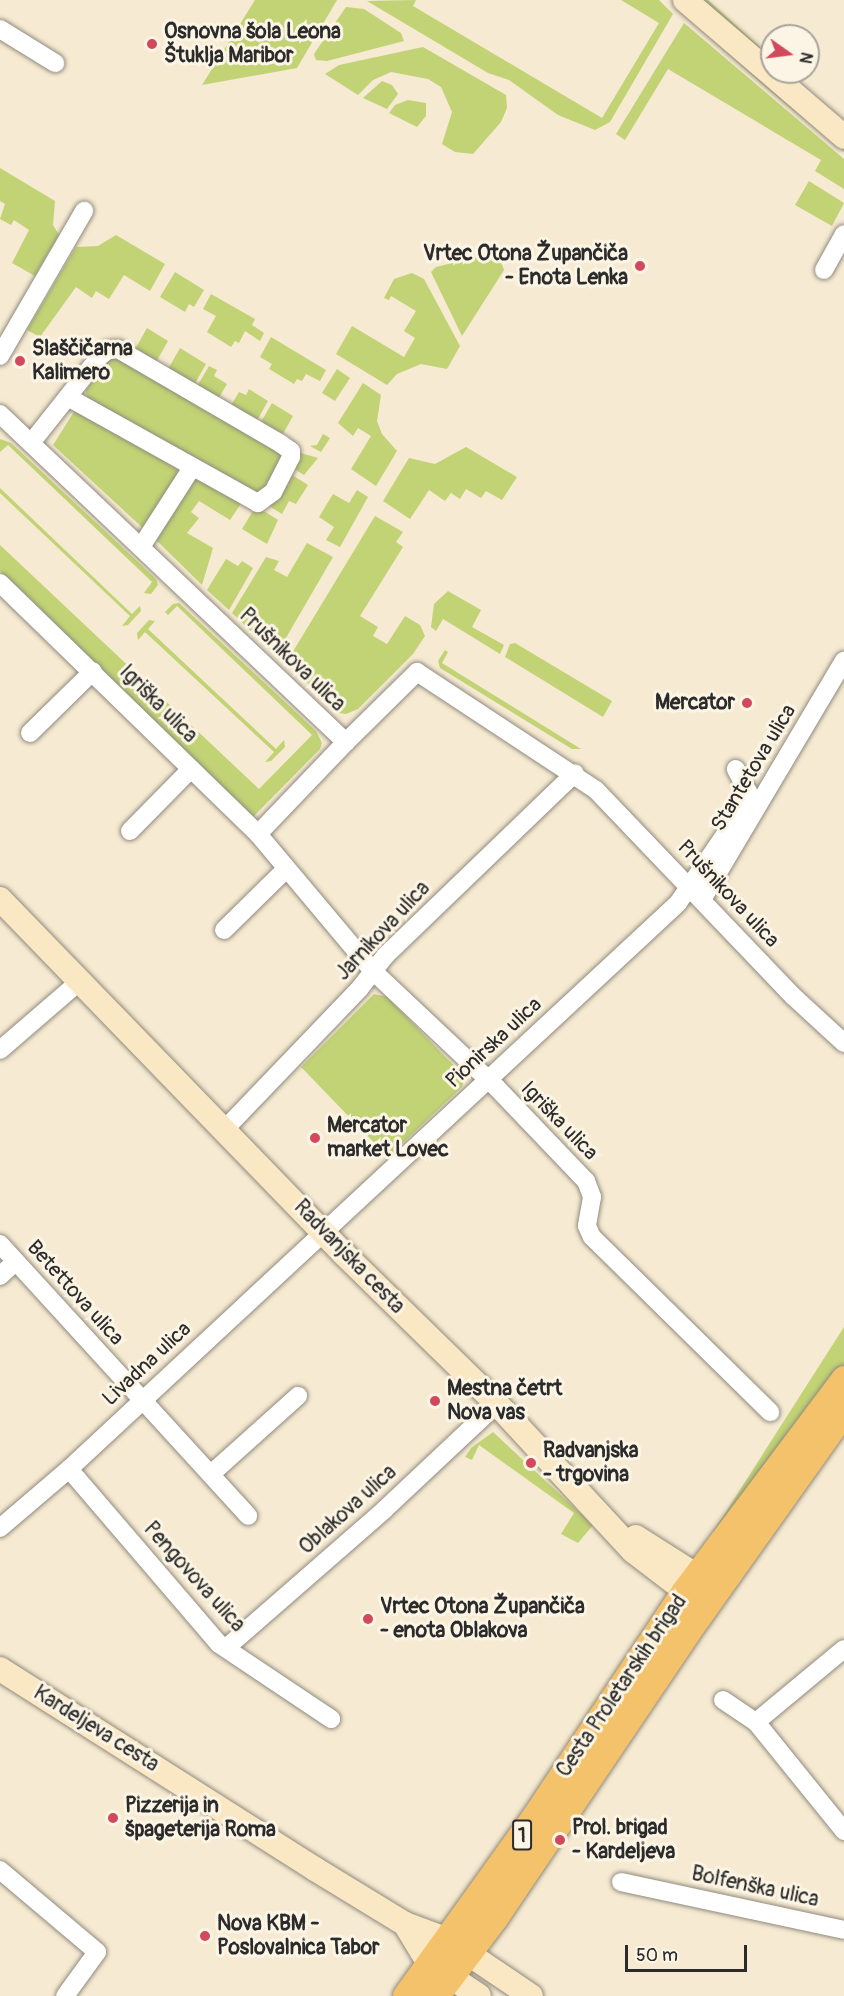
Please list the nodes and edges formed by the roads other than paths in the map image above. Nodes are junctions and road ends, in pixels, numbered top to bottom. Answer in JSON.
{"nodes":[{"id":1,"x":685,"y":0,"type":"edge"},
{"id":2,"x":0,"y":29,"type":"edge"},
{"id":3,"x":55,"y":63,"type":"dead end"},
{"id":4,"x":844,"y":137,"type":"edge"},
{"id":5,"x":84,"y":211,"type":"dead end"},
{"id":6,"x":844,"y":234,"type":"edge"},
{"id":7,"x":824,"y":270,"type":"dead end"},
{"id":8,"x":0,"y":356,"type":"edge"},
{"id":9,"x":69,"y":398,"type":"junction"},
{"id":10,"x":0,"y":414,"type":"edge"},
{"id":11,"x":31,"y":443,"type":"junction"},
{"id":12,"x":191,"y":469,"type":"junction"},
{"id":13,"x":141,"y":546,"type":"junction"},
{"id":14,"x":0,"y":583,"type":"edge"},
{"id":15,"x":844,"y":661,"type":"edge"},
{"id":16,"x":93,"y":671,"type":"junction"},
{"id":17,"x":30,"y":733,"type":"dead end"},
{"id":18,"x":346,"y":742,"type":"junction"},
{"id":19,"x":191,"y":769,"type":"junction"},
{"id":20,"x":736,"y":769,"type":"dead end"},
{"id":21,"x":577,"y":774,"type":"junction"},
{"id":22,"x":130,"y":831,"type":"dead end"},
{"id":23,"x":258,"y":834,"type":"junction"},
{"id":24,"x":286,"y":869,"type":"junction"},
{"id":25,"x":698,"y":892,"type":"junction"},
{"id":26,"x":0,"y":899,"type":"edge"},
{"id":27,"x":224,"y":930,"type":"dead end"},
{"id":28,"x":374,"y":971,"type":"junction"},
{"id":29,"x":81,"y":980,"type":"junction"},
{"id":30,"x":844,"y":1043,"type":"edge"},
{"id":31,"x":0,"y":1050,"type":"edge"},
{"id":32,"x":487,"y":1080,"type":"junction"},
{"id":33,"x":225,"y":1129,"type":"junction"},
{"id":34,"x":324,"y":1232,"type":"junction"},
{"id":35,"x":0,"y":1244,"type":"edge"},
{"id":36,"x":15,"y":1262,"type":"junction"},
{"id":37,"x":0,"y":1276,"type":"edge"},
{"id":38,"x":844,"y":1379,"type":"edge"},
{"id":39,"x":298,"y":1396,"type":"dead end"},
{"id":40,"x":140,"y":1399,"type":"junction"},
{"id":41,"x":498,"y":1404,"type":"junction"},
{"id":42,"x":844,"y":1411,"type":"edge"},
{"id":43,"x":770,"y":1412,"type":"dead end"},
{"id":44,"x":69,"y":1469,"type":"junction"},
{"id":45,"x":211,"y":1474,"type":"junction"},
{"id":46,"x":248,"y":1516,"type":"dead end"},
{"id":47,"x":2,"y":1522,"type":"edge"},
{"id":48,"x":702,"y":1590,"type":"junction"},
{"id":49,"x":226,"y":1648,"type":"junction"},
{"id":50,"x":844,"y":1649,"type":"edge"},
{"id":51,"x":0,"y":1669,"type":"edge"},
{"id":52,"x":723,"y":1700,"type":"dead end"},
{"id":53,"x":331,"y":1719,"type":"dead end"},
{"id":54,"x":756,"y":1722,"type":"junction"},
{"id":55,"x":844,"y":1831,"type":"edge"},
{"id":56,"x":0,"y":1870,"type":"edge"},
{"id":57,"x":621,"y":1882,"type":"dead end"},
{"id":58,"x":405,"y":1924,"type":"junction"},
{"id":59,"x":844,"y":1930,"type":"edge"},
{"id":60,"x":458,"y":1947,"type":"junction"},
{"id":61,"x":437,"y":1978,"type":"edge"},
{"id":62,"x":65,"y":1996,"type":"edge"},
{"id":63,"x":406,"y":1996,"type":"edge"},
{"id":64,"x":479,"y":1996,"type":"edge"},
{"id":65,"x":531,"y":1996,"type":"edge"}],
"edges":[{"from":1,"to":4,"type":"street"},
{"from":2,"to":3,"type":"street"},
{"from":5,"to":8,"type":"street"},
{"from":6,"to":7,"type":"street"},
{"from":9,"to":11,"type":"street"},
{"from":9,"to":12,"type":"street"},
{"from":9,"to":12,"type":"street"},
{"from":10,"to":11,"type":"street","name":"Prušnikova ulica"},
{"from":11,"to":13,"type":"street","name":"Prušnikova ulica"},
{"from":12,"to":13,"type":"street"},
{"from":13,"to":18,"type":"street","name":"Prušnikova ulica"},
{"from":14,"to":16,"type":"street","name":"Igriška ulica"},
{"from":15,"to":25,"type":"street","name":"Stantetova ulica"},
{"from":16,"to":17,"type":"street","name":"Igriška ulica"},
{"from":16,"to":19,"type":"street","name":"Igriška ulica"},
{"from":18,"to":21,"type":"street","name":"Prušnikova ulica"},
{"from":18,"to":23,"type":"street"},
{"from":19,"to":22,"type":"street","name":"Igriška ulica"},
{"from":19,"to":23,"type":"street","name":"Igriška ulica"},
{"from":20,"to":25,"type":"street"},
{"from":21,"to":25,"type":"street","name":"Prušnikova ulica"},
{"from":21,"to":28,"type":"street","name":"Jarnikova ulica"},
{"from":23,"to":24,"type":"street","name":"Igriška ulica"},
{"from":24,"to":27,"type":"street"},
{"from":24,"to":28,"type":"street","name":"Igriška ulica"},
{"from":25,"to":30,"type":"street","name":"Prušnikova ulica"},
{"from":25,"to":32,"type":"street","name":"Pionirska ulica"},
{"from":26,"to":29,"type":"street","name":"Radvanjska cesta"},
{"from":28,"to":32,"type":"street","name":"Igriška ulica"},
{"from":28,"to":33,"type":"street","name":"Jarnikova ulica"},
{"from":29,"to":31,"type":"street"},
{"from":29,"to":33,"type":"street","name":"Radvanjska cesta"},
{"from":32,"to":34,"type":"street","name":"Pionirska ulica"},
{"from":32,"to":43,"type":"street","name":"Igriška ulica"},
{"from":33,"to":34,"type":"street","name":"Radvanjska cesta"},
{"from":34,"to":40,"type":"street","name":"Livadna ulica"},
{"from":34,"to":41,"type":"street","name":"Radvanjska cesta"},
{"from":35,"to":36,"type":"street","name":"Betettova ulica"},
{"from":36,"to":37,"type":"street"},
{"from":36,"to":40,"type":"street","name":"Betettova ulica"},
{"from":38,"to":48,"type":"main road","name":"Cesta Proletarskih brigad","number":"1"},
{"from":39,"to":45,"type":"street"},
{"from":40,"to":44,"type":"street","name":"Livadna ulica"},
{"from":40,"to":45,"type":"street","name":"Betettova ulica"},
{"from":41,"to":48,"type":"street","name":"Radvanjska cesta"},
{"from":41,"to":49,"type":"street","name":"Oblakova ulica"},
{"from":42,"to":48,"type":"main road","name":"Cesta Proletarskih brigad","number":"1"},
{"from":44,"to":47,"type":"street","name":"Livadna ulica"},
{"from":44,"to":49,"type":"street","name":"Pengovova ulica"},
{"from":45,"to":46,"type":"street","name":"Betettova ulica"},
{"from":48,"to":60,"type":"main road","name":"Cesta Proletarskih brigad","number":"1"},
{"from":49,"to":53,"type":"street","name":"Pengovova ulica"},
{"from":50,"to":54,"type":"street"},
{"from":51,"to":58,"type":"street","name":"Kardeljeva cesta"},
{"from":52,"to":54,"type":"street"},
{"from":54,"to":55,"type":"street"},
{"from":56,"to":62,"type":"street"},
{"from":57,"to":59,"type":"street","name":"Bolfenška ulica"},
{"from":58,"to":60,"type":"street"},
{"from":58,"to":61,"type":"street"},
{"from":60,"to":61,"type":"main road","name":"Cesta Proletarskih brigad","number":"1"},
{"from":60,"to":65,"type":"street"},
{"from":61,"to":63,"type":"main road","name":"Cesta Proletarskih brigad","number":"1"},
{"from":61,"to":64,"type":"street"}]}
